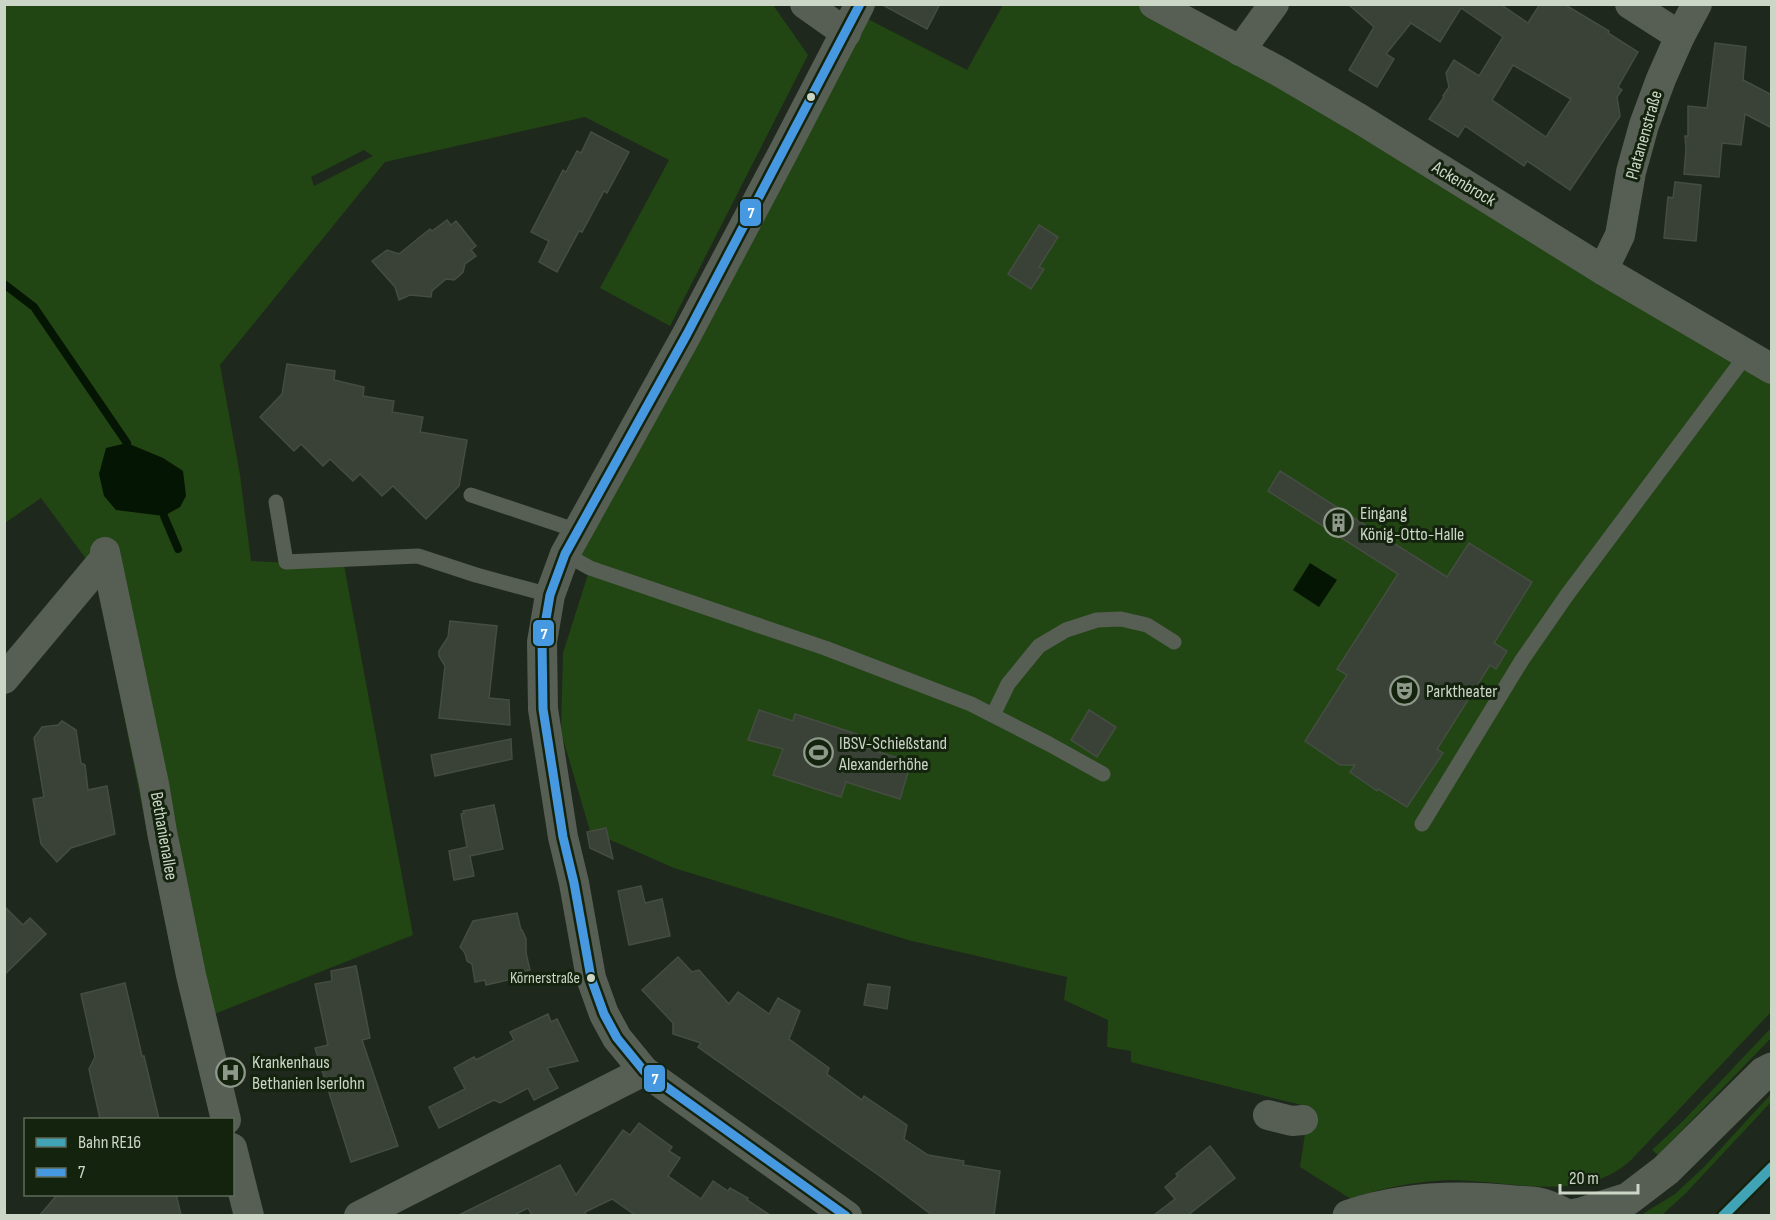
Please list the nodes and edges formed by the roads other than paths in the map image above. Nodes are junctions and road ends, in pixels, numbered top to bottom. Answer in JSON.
{"nodes":[{"id":1,"x":805,"y":4,"type":"edge"},
{"id":2,"x":1154,"y":4,"type":"edge"},
{"id":3,"x":1274,"y":4,"type":"edge"},
{"id":4,"x":1630,"y":4,"type":"edge"},
{"id":5,"x":1697,"y":4,"type":"edge"},
{"id":6,"x":855,"y":12,"type":"edge"},
{"id":7,"x":1680,"y":36,"type":"junction"},
{"id":8,"x":1240,"y":51,"type":"junction"},
{"id":9,"x":1603,"y":270,"type":"junction"},
{"id":10,"x":1759,"y":362,"type":"edge"},
{"id":11,"x":471,"y":495,"type":"dead end"},
{"id":12,"x":276,"y":502,"type":"dead end"},
{"id":13,"x":571,"y":542,"type":"junction"},
{"id":14,"x":550,"y":595,"type":"junction"},
{"id":15,"x":1174,"y":642,"type":"dead end"},
{"id":16,"x":4,"y":679,"type":"edge"},
{"id":17,"x":993,"y":715,"type":"junction"},
{"id":18,"x":1103,"y":774,"type":"dead end"},
{"id":19,"x":1422,"y":824,"type":"dead end"},
{"id":20,"x":1769,"y":1066,"type":"edge"},
{"id":21,"x":644,"y":1071,"type":"junction"},
{"id":22,"x":1268,"y":1115,"type":"dead end"},
{"id":23,"x":226,"y":1118,"type":"edge"},
{"id":24,"x":1303,"y":1120,"type":"dead end"},
{"id":25,"x":234,"y":1160,"type":"edge"},
{"id":26,"x":242,"y":1209,"type":"edge"},
{"id":27,"x":359,"y":1215,"type":"edge"},
{"id":28,"x":847,"y":1215,"type":"edge"},
{"id":29,"x":1350,"y":1215,"type":"edge"},
{"id":30,"x":1569,"y":1215,"type":"edge"}],
"edges":[{"from":1,"to":6,"type":"street"},
{"from":2,"to":8,"type":"street","name":"Ackenbrock"},
{"from":3,"to":8,"type":"street"},
{"from":4,"to":7,"type":"street"},
{"from":5,"to":7,"type":"street","name":"Platanenstraße"},
{"from":6,"to":13,"type":"street"},
{"from":7,"to":9,"type":"street","name":"Platanenstraße"},
{"from":8,"to":9,"type":"street","name":"Ackenbrock"},
{"from":9,"to":10,"type":"street","name":"Ackenbrock"},
{"from":10,"to":19,"type":"lane"},
{"from":11,"to":13,"type":"lane"},
{"from":12,"to":14,"type":"lane"},
{"from":13,"to":14,"type":"street"},
{"from":13,"to":17,"type":"lane"},
{"from":14,"to":21,"type":"street"},
{"from":15,"to":17,"type":"lane"},
{"from":16,"to":23,"type":"street","name":"Bethanienallee"},
{"from":17,"to":18,"type":"lane"},
{"from":20,"to":30,"type":"street"},
{"from":21,"to":27,"type":"street"},
{"from":21,"to":28,"type":"street"},
{"from":22,"to":24,"type":"street"},
{"from":25,"to":26,"type":"street"},
{"from":29,"to":30,"type":"street"}]}
